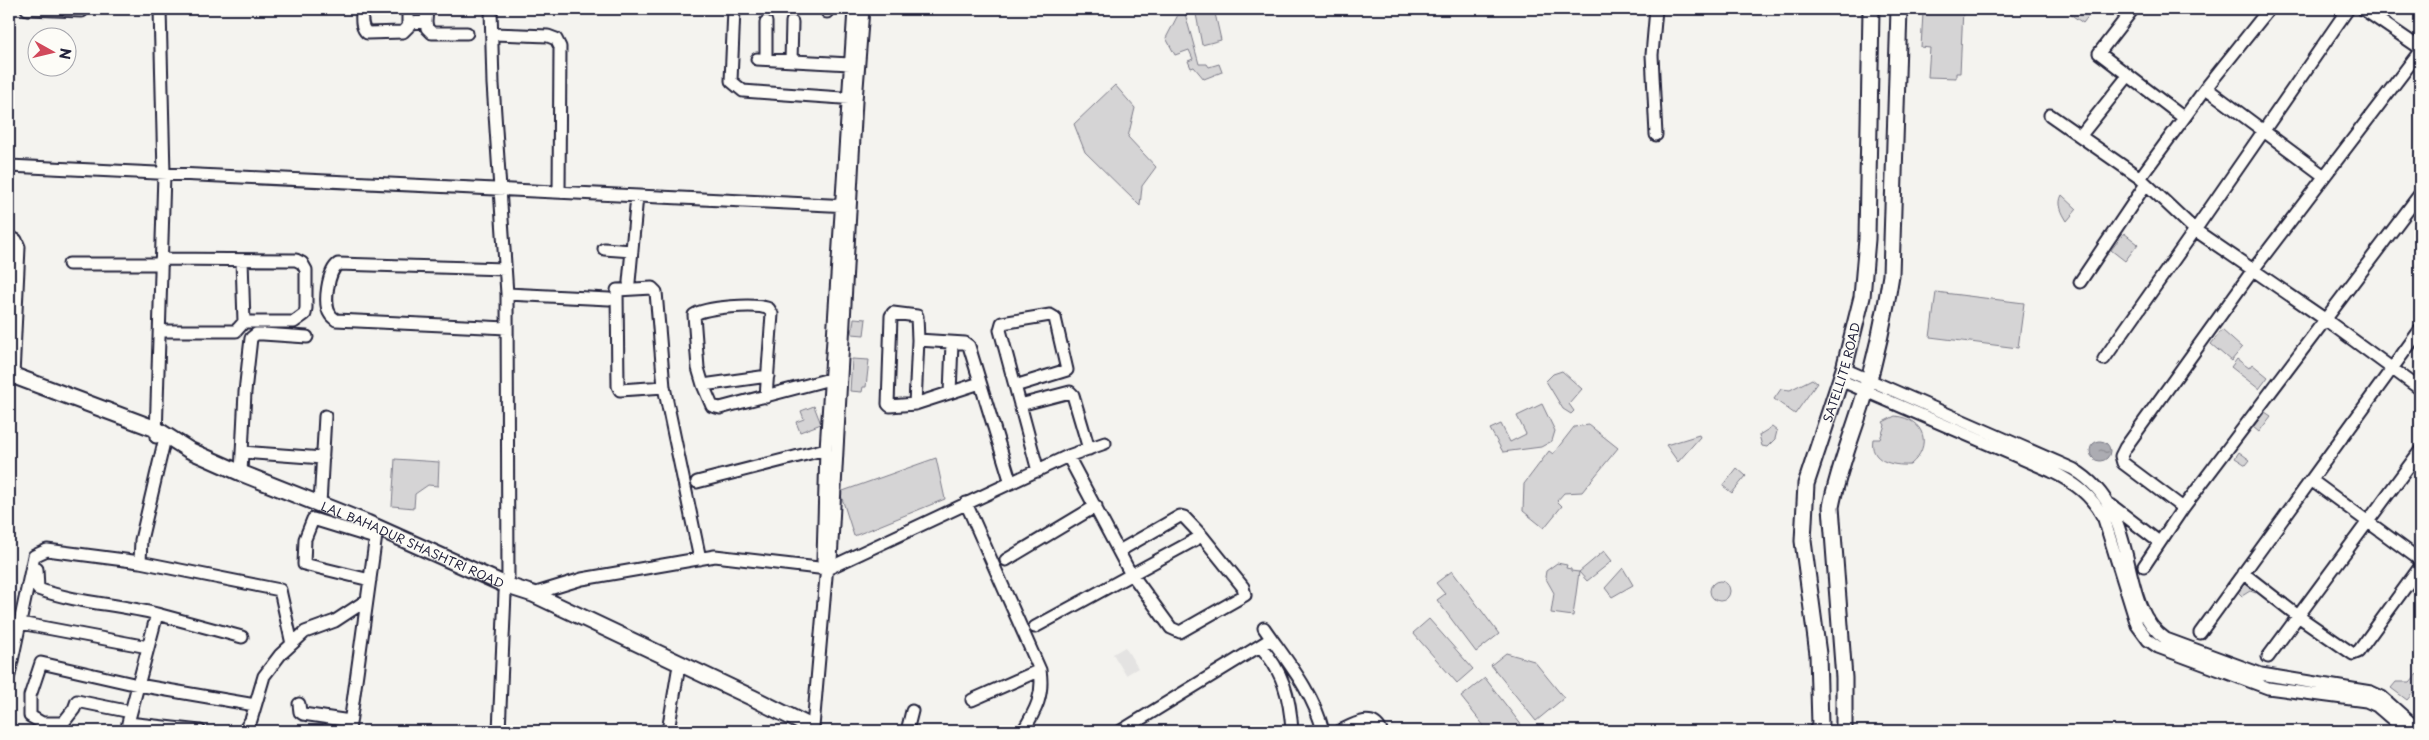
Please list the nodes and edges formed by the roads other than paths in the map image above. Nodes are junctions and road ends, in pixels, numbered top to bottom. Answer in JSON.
{"nodes":[{"id":1,"x":28,"y":9,"type":"edge"},
{"id":2,"x":160,"y":9,"type":"edge"},
{"id":3,"x":362,"y":9,"type":"edge"},
{"id":4,"x":408,"y":9,"type":"edge"},
{"id":5,"x":427,"y":9,"type":"edge"},
{"id":6,"x":491,"y":9,"type":"edge"},
{"id":7,"x":734,"y":9,"type":"edge"},
{"id":8,"x":854,"y":9,"type":"edge"},
{"id":9,"x":863,"y":9,"type":"edge"},
{"id":10,"x":1656,"y":9,"type":"edge"},
{"id":11,"x":1871,"y":9,"type":"edge"},
{"id":12,"x":1899,"y":9,"type":"edge"},
{"id":13,"x":2133,"y":9,"type":"edge"},
{"id":14,"x":2269,"y":9,"type":"edge"},
{"id":15,"x":2348,"y":9,"type":"edge"},
{"id":16,"x":2364,"y":9,"type":"edge"},
{"id":17,"x":82,"y":11,"type":"dead end"},
{"id":18,"x":426,"y":22,"type":"junction"},
{"id":19,"x":766,"y":22,"type":"dead end"},
{"id":20,"x":792,"y":22,"type":"dead end"},
{"id":21,"x":408,"y":23,"type":"junction"},
{"id":22,"x":467,"y":33,"type":"dead end"},
{"id":23,"x":492,"y":34,"type":"junction"},
{"id":24,"x":2420,"y":50,"type":"edge"},
{"id":25,"x":791,"y":61,"type":"junction"},
{"id":26,"x":850,"y":64,"type":"junction"},
{"id":27,"x":2128,"y":76,"type":"junction"},
{"id":28,"x":2206,"y":88,"type":"junction"},
{"id":29,"x":852,"y":99,"type":"junction"},
{"id":30,"x":2050,"y":115,"type":"dead end"},
{"id":31,"x":2184,"y":118,"type":"junction"},
{"id":32,"x":2264,"y":132,"type":"junction"},
{"id":33,"x":1656,"y":135,"type":"dead end"},
{"id":34,"x":2081,"y":135,"type":"junction"},
{"id":35,"x":9,"y":166,"type":"edge"},
{"id":36,"x":164,"y":174,"type":"junction"},
{"id":37,"x":2324,"y":176,"type":"junction"},
{"id":38,"x":2143,"y":181,"type":"junction"},
{"id":39,"x":500,"y":190,"type":"junction"},
{"id":40,"x":559,"y":192,"type":"junction"},
{"id":41,"x":2420,"y":194,"type":"edge"},
{"id":42,"x":637,"y":196,"type":"junction"},
{"id":43,"x":845,"y":205,"type":"junction"},
{"id":44,"x":2195,"y":230,"type":"junction"},
{"id":45,"x":9,"y":238,"type":"edge"},
{"id":46,"x":604,"y":249,"type":"dead end"},
{"id":47,"x":632,"y":251,"type":"junction"},
{"id":48,"x":242,"y":260,"type":"junction"},
{"id":49,"x":161,"y":261,"type":"junction"},
{"id":50,"x":70,"y":264,"type":"dead end"},
{"id":51,"x":505,"y":269,"type":"junction"},
{"id":52,"x":2253,"y":270,"type":"junction"},
{"id":53,"x":629,"y":282,"type":"dead end"},
{"id":54,"x":2080,"y":282,"type":"dead end"},
{"id":55,"x":507,"y":294,"type":"junction"},
{"id":56,"x":609,"y":299,"type":"dead end"},
{"id":57,"x":2326,"y":320,"type":"junction"},
{"id":58,"x":244,"y":322,"type":"junction"},
{"id":59,"x":507,"y":328,"type":"junction"},
{"id":60,"x":2420,"y":330,"type":"edge"},
{"id":61,"x":160,"y":331,"type":"junction"},
{"id":62,"x":307,"y":337,"type":"dead end"},
{"id":63,"x":12,"y":338,"type":"edge"},
{"id":64,"x":918,"y":340,"type":"junction"},
{"id":65,"x":952,"y":343,"type":"junction"},
{"id":66,"x":2104,"y":359,"type":"dead end"},
{"id":67,"x":2392,"y":368,"type":"junction"},
{"id":68,"x":1842,"y":375,"type":"junction"},
{"id":69,"x":768,"y":376,"type":"junction"},
{"id":70,"x":10,"y":377,"type":"edge"},
{"id":71,"x":830,"y":379,"type":"junction"},
{"id":72,"x":980,"y":384,"type":"junction"},
{"id":73,"x":1867,"y":384,"type":"junction"},
{"id":74,"x":703,"y":386,"type":"junction"},
{"id":75,"x":1015,"y":386,"type":"junction"},
{"id":76,"x":664,"y":387,"type":"junction"},
{"id":77,"x":2420,"y":389,"type":"edge"},
{"id":78,"x":950,"y":393,"type":"junction"},
{"id":79,"x":766,"y":397,"type":"junction"},
{"id":80,"x":915,"y":404,"type":"junction"},
{"id":81,"x":1020,"y":405,"type":"junction"},
{"id":82,"x":325,"y":416,"type":"dead end"},
{"id":83,"x":159,"y":436,"type":"junction"},
{"id":84,"x":1106,"y":443,"type":"dead end"},
{"id":85,"x":826,"y":448,"type":"junction"},
{"id":86,"x":1089,"y":449,"type":"junction"},
{"id":87,"x":2420,"y":451,"type":"edge"},
{"id":88,"x":242,"y":452,"type":"junction"},
{"id":89,"x":1068,"y":456,"type":"junction"},
{"id":90,"x":323,"y":458,"type":"junction"},
{"id":91,"x":1038,"y":472,"type":"junction"},
{"id":92,"x":241,"y":473,"type":"junction"},
{"id":93,"x":2311,"y":480,"type":"junction"},
{"id":94,"x":697,"y":482,"type":"dead end"},
{"id":95,"x":1011,"y":483,"type":"junction"},
{"id":96,"x":966,"y":503,"type":"junction"},
{"id":97,"x":320,"y":504,"type":"junction"},
{"id":98,"x":2102,"y":504,"type":"junction"},
{"id":99,"x":1096,"y":506,"type":"junction"},
{"id":100,"x":2183,"y":508,"type":"junction"},
{"id":101,"x":2368,"y":521,"type":"junction"},
{"id":102,"x":376,"y":534,"type":"junction"},
{"id":103,"x":1202,"y":536,"type":"junction"},
{"id":104,"x":2159,"y":542,"type":"junction"},
{"id":105,"x":1119,"y":551,"type":"junction"},
{"id":106,"x":700,"y":558,"type":"junction"},
{"id":107,"x":1006,"y":560,"type":"dead end"},
{"id":108,"x":2420,"y":560,"type":"edge"},
{"id":109,"x":140,"y":562,"type":"junction"},
{"id":110,"x":2144,"y":566,"type":"dead end"},
{"id":111,"x":827,"y":567,"type":"junction"},
{"id":112,"x":2420,"y":567,"type":"edge"},
{"id":113,"x":36,"y":569,"type":"dead end"},
{"id":114,"x":2243,"y":573,"type":"junction"},
{"id":115,"x":1133,"y":574,"type":"junction"},
{"id":116,"x":370,"y":580,"type":"junction"},
{"id":117,"x":506,"y":589,"type":"junction"},
{"id":118,"x":533,"y":594,"type":"junction"},
{"id":119,"x":367,"y":600,"type":"junction"},
{"id":120,"x":157,"y":614,"type":"junction"},
{"id":121,"x":2298,"y":616,"type":"junction"},
{"id":122,"x":20,"y":623,"type":"junction"},
{"id":123,"x":1036,"y":627,"type":"dead end"},
{"id":124,"x":1264,"y":628,"type":"dead end"},
{"id":125,"x":2200,"y":633,"type":"dead end"},
{"id":126,"x":242,"y":637,"type":"dead end"},
{"id":127,"x":1271,"y":639,"type":"junction"},
{"id":128,"x":292,"y":644,"type":"junction"},
{"id":129,"x":1260,"y":646,"type":"junction"},
{"id":130,"x":148,"y":647,"type":"junction"},
{"id":131,"x":2268,"y":657,"type":"dead end"},
{"id":132,"x":1040,"y":670,"type":"junction"},
{"id":133,"x":678,"y":671,"type":"junction"},
{"id":134,"x":9,"y":675,"type":"edge"},
{"id":135,"x":138,"y":685,"type":"junction"},
{"id":136,"x":972,"y":700,"type":"dead end"},
{"id":137,"x":299,"y":704,"type":"dead end"},
{"id":138,"x":255,"y":705,"type":"junction"},
{"id":139,"x":912,"y":711,"type":"dead end"},
{"id":140,"x":129,"y":722,"type":"edge"},
{"id":141,"x":2404,"y":725,"type":"edge"},
{"id":142,"x":349,"y":726,"type":"edge"},
{"id":143,"x":813,"y":730,"type":"edge"},
{"id":144,"x":200,"y":731,"type":"edge"},
{"id":145,"x":244,"y":731,"type":"edge"},
{"id":146,"x":499,"y":731,"type":"edge"},
{"id":147,"x":668,"y":731,"type":"edge"},
{"id":148,"x":907,"y":731,"type":"edge"},
{"id":149,"x":1023,"y":731,"type":"edge"},
{"id":150,"x":1121,"y":731,"type":"edge"},
{"id":151,"x":1292,"y":731,"type":"edge"},
{"id":152,"x":1323,"y":731,"type":"edge"},
{"id":153,"x":1340,"y":731,"type":"edge"},
{"id":154,"x":1381,"y":731,"type":"edge"},
{"id":155,"x":1817,"y":731,"type":"edge"},
{"id":156,"x":1844,"y":731,"type":"edge"},
{"id":157,"x":2420,"y":731,"type":"edge"}],
"edges":[{"from":1,"to":17,"type":"street"},
{"from":2,"to":36,"type":"street"},
{"from":3,"to":21,"type":"street"},
{"from":4,"to":21,"type":"street"},
{"from":5,"to":18,"type":"street"},
{"from":6,"to":23,"type":"street"},
{"from":7,"to":29,"type":"street"},
{"from":8,"to":26,"type":"street"},
{"from":9,"to":29,"type":"street"},
{"from":10,"to":33,"type":"street"},
{"from":11,"to":68,"type":"main road","name":"SATELLITE ROAD"},
{"from":12,"to":73,"type":"main road"},
{"from":13,"to":27,"type":"street"},
{"from":14,"to":28,"type":"street"},
{"from":15,"to":32,"type":"street"},
{"from":16,"to":24,"type":"street"},
{"from":18,"to":21,"type":"street"},
{"from":18,"to":22,"type":"street"},
{"from":19,"to":25,"type":"street"},
{"from":20,"to":25,"type":"street"},
{"from":23,"to":39,"type":"street"},
{"from":23,"to":40,"type":"street"},
{"from":24,"to":37,"type":"street"},
{"from":25,"to":26,"type":"street"},
{"from":26,"to":29,"type":"street"},
{"from":27,"to":31,"type":"street"},
{"from":27,"to":34,"type":"street"},
{"from":28,"to":31,"type":"street"},
{"from":28,"to":32,"type":"street"},
{"from":29,"to":43,"type":"street"},
{"from":30,"to":34,"type":"street"},
{"from":31,"to":38,"type":"street"},
{"from":32,"to":37,"type":"street"},
{"from":32,"to":44,"type":"street"},
{"from":34,"to":38,"type":"street"},
{"from":35,"to":36,"type":"street"},
{"from":36,"to":39,"type":"street"},
{"from":36,"to":49,"type":"street"},
{"from":37,"to":52,"type":"street"},
{"from":38,"to":44,"type":"street"},
{"from":38,"to":54,"type":"street"},
{"from":39,"to":40,"type":"street"},
{"from":39,"to":51,"type":"street"},
{"from":40,"to":42,"type":"street"},
{"from":41,"to":57,"type":"street"},
{"from":42,"to":43,"type":"street"},
{"from":42,"to":47,"type":"street"},
{"from":43,"to":71,"type":"street"},
{"from":43,"to":111,"type":"street"},
{"from":44,"to":52,"type":"street"},
{"from":44,"to":66,"type":"street"},
{"from":45,"to":63,"type":"street"},
{"from":46,"to":47,"type":"street"},
{"from":47,"to":53,"type":"street"},
{"from":48,"to":49,"type":"street"},
{"from":48,"to":58,"type":"street"},
{"from":48,"to":58,"type":"street"},
{"from":49,"to":50,"type":"street"},
{"from":49,"to":61,"type":"street"},
{"from":51,"to":55,"type":"street"},
{"from":51,"to":59,"type":"street"},
{"from":52,"to":57,"type":"street"},
{"from":52,"to":100,"type":"street"},
{"from":55,"to":56,"type":"street"},
{"from":55,"to":59,"type":"street"},
{"from":57,"to":67,"type":"street"},
{"from":57,"to":100,"type":"street"},
{"from":58,"to":61,"type":"street"},
{"from":59,"to":117,"type":"street"},
{"from":60,"to":67,"type":"street"},
{"from":61,"to":83,"type":"street"},
{"from":62,"to":88,"type":"street"},
{"from":63,"to":70,"type":"street"},
{"from":64,"to":65,"type":"street"},
{"from":64,"to":80,"type":"street"},
{"from":64,"to":80,"type":"street"},
{"from":65,"to":72,"type":"street"},
{"from":65,"to":78,"type":"street"},
{"from":67,"to":77,"type":"street"},
{"from":67,"to":93,"type":"street"},
{"from":68,"to":73,"type":"street"},
{"from":68,"to":155,"type":"main road","name":"SATELLITE ROAD"},
{"from":69,"to":74,"type":"street"},
{"from":69,"to":74,"type":"street"},
{"from":69,"to":79,"type":"street"},
{"from":70,"to":83,"type":"main road","name":"LAL BAHADUR SHASHTRI ROAD"},
{"from":71,"to":79,"type":"street"},
{"from":71,"to":85,"type":"street"},
{"from":72,"to":78,"type":"street"},
{"from":72,"to":95,"type":"street"},
{"from":73,"to":98,"type":"street"},
{"from":73,"to":156,"type":"main road"},
{"from":74,"to":79,"type":"street"},
{"from":75,"to":75,"type":"street"},
{"from":75,"to":81,"type":"street"},
{"from":76,"to":76,"type":"street"},
{"from":76,"to":106,"type":"street"},
{"from":78,"to":80,"type":"street"},
{"from":81,"to":86,"type":"street"},
{"from":81,"to":91,"type":"street"},
{"from":82,"to":90,"type":"street"},
{"from":83,"to":92,"type":"main road","name":"LAL BAHADUR SHASHTRI ROAD"},
{"from":83,"to":102,"type":"main road"},
{"from":83,"to":109,"type":"street"},
{"from":84,"to":86,"type":"street"},
{"from":85,"to":94,"type":"street"},
{"from":85,"to":111,"type":"street"},
{"from":86,"to":89,"type":"street"},
{"from":87,"to":101,"type":"street"},
{"from":88,"to":90,"type":"street"},
{"from":88,"to":92,"type":"street"},
{"from":89,"to":91,"type":"street"},
{"from":89,"to":99,"type":"street"},
{"from":90,"to":97,"type":"street"},
{"from":91,"to":95,"type":"street"},
{"from":92,"to":97,"type":"main road","name":"LAL BAHADUR SHASHTRI ROAD"},
{"from":93,"to":101,"type":"street"},
{"from":93,"to":114,"type":"street"},
{"from":95,"to":96,"type":"street"},
{"from":96,"to":111,"type":"street"},
{"from":96,"to":132,"type":"street"},
{"from":97,"to":102,"type":"main road","name":"LAL BAHADUR SHASHTRI ROAD"},
{"from":98,"to":104,"type":"street"},
{"from":98,"to":141,"type":"street"},
{"from":99,"to":105,"type":"street"},
{"from":99,"to":107,"type":"street"},
{"from":100,"to":104,"type":"street"},
{"from":101,"to":108,"type":"street"},
{"from":101,"to":121,"type":"street"},
{"from":102,"to":116,"type":"street"},
{"from":102,"to":116,"type":"street"},
{"from":102,"to":117,"type":"main road","name":"LAL BAHADUR SHASHTRI ROAD"},
{"from":103,"to":105,"type":"street"},
{"from":103,"to":115,"type":"street"},
{"from":103,"to":115,"type":"street"},
{"from":104,"to":110,"type":"street"},
{"from":105,"to":115,"type":"street"},
{"from":106,"to":111,"type":"street"},
{"from":106,"to":118,"type":"street"},
{"from":109,"to":122,"type":"street"},
{"from":109,"to":128,"type":"street"},
{"from":111,"to":143,"type":"street"},
{"from":112,"to":121,"type":"street"},
{"from":113,"to":120,"type":"street"},
{"from":114,"to":121,"type":"street"},
{"from":114,"to":125,"type":"street"},
{"from":115,"to":123,"type":"street"},
{"from":116,"to":119,"type":"street"},
{"from":117,"to":118,"type":"main road","name":"LAL BAHADUR SHASHTRI ROAD"},
{"from":117,"to":133,"type":"main road"},
{"from":117,"to":146,"type":"street"},
{"from":118,"to":143,"type":"main road","name":"LAL BAHADUR SHASHTRI ROAD"},
{"from":119,"to":128,"type":"street"},
{"from":119,"to":142,"type":"street"},
{"from":120,"to":126,"type":"street"},
{"from":120,"to":130,"type":"street"},
{"from":121,"to":131,"type":"street"},
{"from":122,"to":130,"type":"street"},
{"from":122,"to":134,"type":"street"},
{"from":124,"to":127,"type":"street"},
{"from":127,"to":129,"type":"street"},
{"from":127,"to":152,"type":"street"},
{"from":128,"to":138,"type":"street"},
{"from":129,"to":150,"type":"street"},
{"from":129,"to":151,"type":"street"},
{"from":130,"to":135,"type":"street"},
{"from":132,"to":136,"type":"street"},
{"from":132,"to":149,"type":"street"},
{"from":133,"to":143,"type":"main road"},
{"from":133,"to":147,"type":"street"},
{"from":135,"to":138,"type":"street"},
{"from":135,"to":140,"type":"street"},
{"from":135,"to":140,"type":"street"},
{"from":137,"to":142,"type":"street"},
{"from":138,"to":145,"type":"street"},
{"from":139,"to":148,"type":"street"},
{"from":140,"to":144,"type":"street"},
{"from":141,"to":157,"type":"street"},
{"from":153,"to":154,"type":"street"}]}
